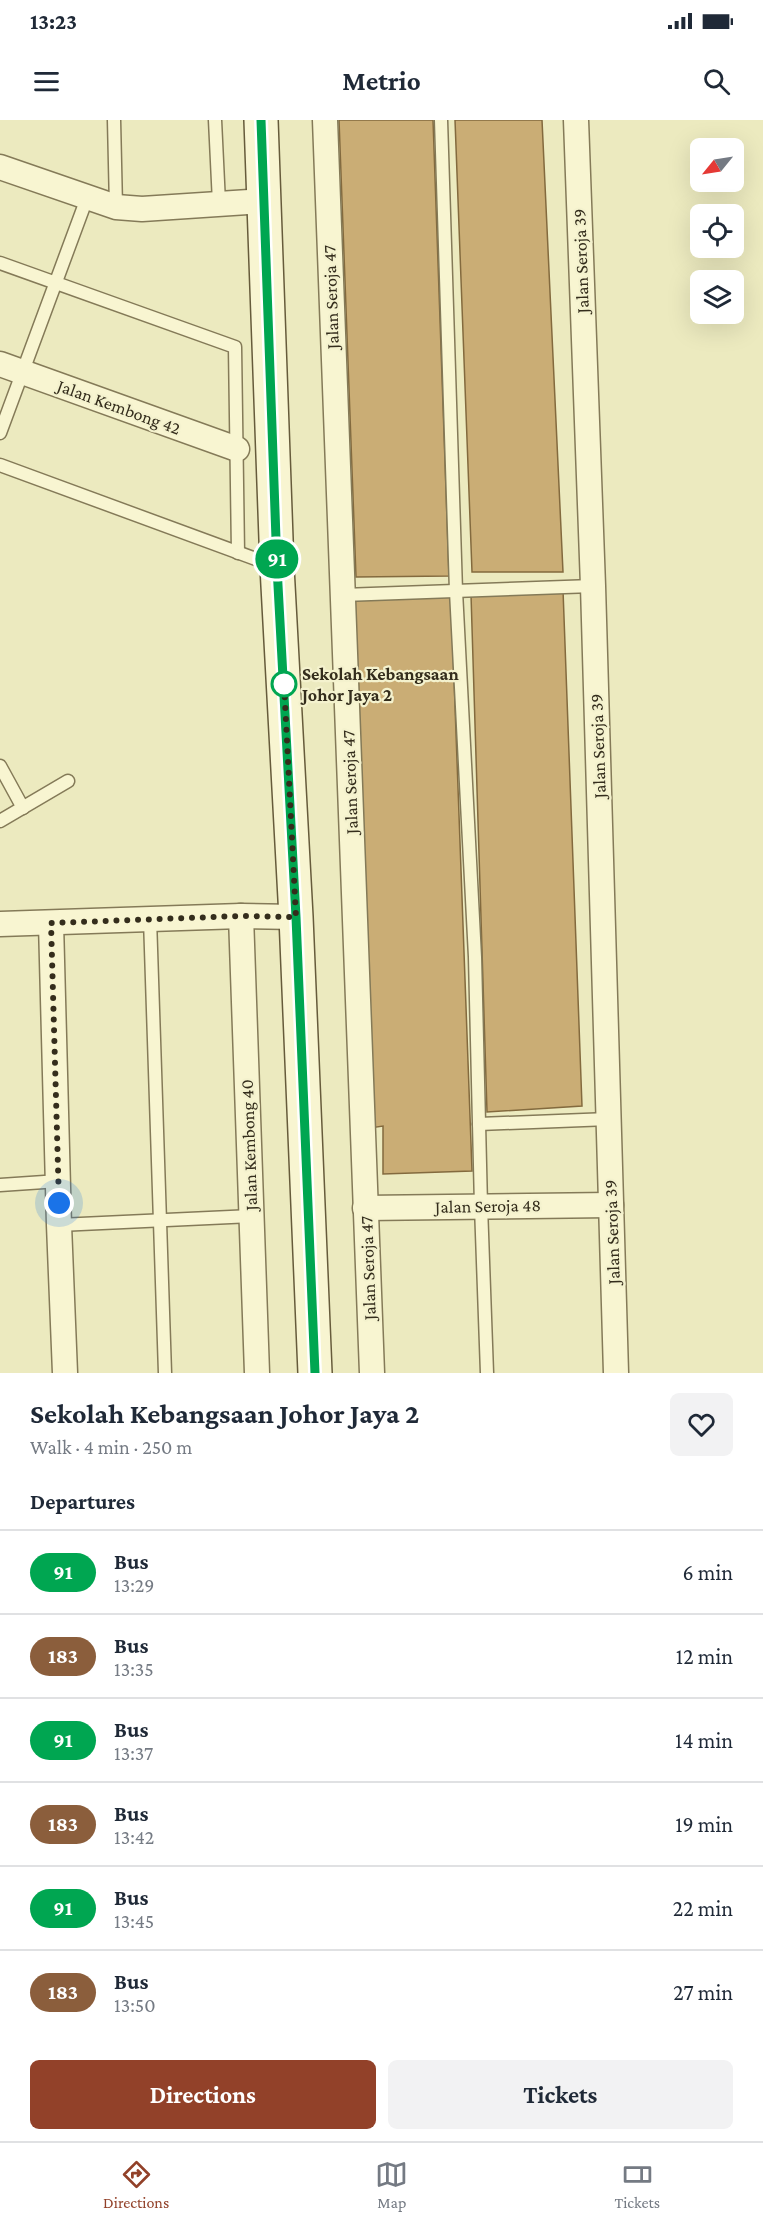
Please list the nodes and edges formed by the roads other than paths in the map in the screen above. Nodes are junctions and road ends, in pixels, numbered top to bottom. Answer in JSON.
{"nodes":[{"id":1,"x":114,"y":120,"type":"edge"},
{"id":2,"x":215,"y":120,"type":"edge"},
{"id":3,"x":261,"y":120,"type":"edge"},
{"id":4,"x":325,"y":120,"type":"edge"},
{"id":5,"x":441,"y":120,"type":"edge"},
{"id":6,"x":576,"y":120,"type":"edge"},
{"id":7,"x":0,"y":167,"type":"edge"},
{"id":8,"x":87,"y":198,"type":"junction"},
{"id":9,"x":264,"y":201,"type":"junction"},
{"id":10,"x":219,"y":203,"type":"junction"},
{"id":11,"x":116,"y":207,"type":"junction"},
{"id":12,"x":0,"y":263,"type":"edge"},
{"id":13,"x":56,"y":283,"type":"junction"},
{"id":14,"x":0,"y":364,"type":"edge"},
{"id":15,"x":23,"y":372,"type":"junction"},
{"id":16,"x":0,"y":433,"type":"edge"},
{"id":17,"x":237,"y":449,"type":"junction"},
{"id":18,"x":0,"y":465,"type":"edge"},
{"id":19,"x":238,"y":553,"type":"junction"},
{"id":20,"x":277,"y":567,"type":"junction"},
{"id":21,"x":593,"y":586,"type":"junction"},
{"id":22,"x":456,"y":591,"type":"junction"},
{"id":23,"x":343,"y":595,"type":"junction"},
{"id":24,"x":0,"y":766,"type":"edge"},
{"id":25,"x":68,"y":781,"type":"dead end"},
{"id":26,"x":23,"y":808,"type":"junction"},
{"id":27,"x":0,"y":821,"type":"edge"},
{"id":28,"x":241,"y":916,"type":"junction"},
{"id":29,"x":296,"y":917,"type":"junction"},
{"id":30,"x":150,"y":919,"type":"junction"},
{"id":31,"x":51,"y":923,"type":"junction"},
{"id":32,"x":0,"y":924,"type":"edge"},
{"id":33,"x":609,"y":1119,"type":"junction"},
{"id":34,"x":479,"y":1124,"type":"junction"},
{"id":35,"x":59,"y":1181,"type":"junction"},
{"id":36,"x":0,"y":1185,"type":"edge"},
{"id":37,"x":612,"y":1204,"type":"junction"},
{"id":38,"x":481,"y":1206,"type":"junction"},
{"id":39,"x":365,"y":1208,"type":"junction"},
{"id":40,"x":252,"y":1216,"type":"junction"},
{"id":41,"x":160,"y":1221,"type":"junction"},
{"id":42,"x":58,"y":1225,"type":"junction"},
{"id":43,"x":65,"y":1373,"type":"edge"},
{"id":44,"x":165,"y":1373,"type":"edge"},
{"id":45,"x":256,"y":1373,"type":"edge"},
{"id":46,"x":315,"y":1373,"type":"edge"},
{"id":47,"x":372,"y":1373,"type":"edge"},
{"id":48,"x":487,"y":1373,"type":"edge"},
{"id":49,"x":616,"y":1373,"type":"edge"}],
"edges":[{"from":1,"to":11,"type":"lane"},
{"from":2,"to":10,"type":"lane"},
{"from":3,"to":9,"type":"main road"},
{"from":4,"to":23,"type":"street","name":"Jalan Seroja 47"},
{"from":5,"to":22,"type":"lane"},
{"from":6,"to":21,"type":"street","name":"Jalan Seroja 39"},
{"from":7,"to":8,"type":"street"},
{"from":8,"to":11,"type":"street"},
{"from":8,"to":13,"type":"lane"},
{"from":9,"to":10,"type":"street"},
{"from":9,"to":20,"type":"main road"},
{"from":10,"to":11,"type":"street"},
{"from":12,"to":13,"type":"lane"},
{"from":13,"to":15,"type":"lane"},
{"from":13,"to":17,"type":"lane"},
{"from":14,"to":15,"type":"street","name":"Jalan Kembong 42"},
{"from":15,"to":16,"type":"lane"},
{"from":15,"to":17,"type":"street","name":"Jalan Kembong 42"},
{"from":17,"to":19,"type":"lane"},
{"from":18,"to":19,"type":"lane"},
{"from":19,"to":20,"type":"lane"},
{"from":20,"to":29,"type":"main road"},
{"from":21,"to":22,"type":"lane"},
{"from":21,"to":33,"type":"street","name":"Jalan Seroja 39"},
{"from":22,"to":23,"type":"lane"},
{"from":22,"to":34,"type":"lane"},
{"from":23,"to":39,"type":"street","name":"Jalan Seroja 47"},
{"from":24,"to":26,"type":"lane"},
{"from":25,"to":26,"type":"lane"},
{"from":26,"to":27,"type":"lane"},
{"from":28,"to":29,"type":"street"},
{"from":28,"to":30,"type":"street"},
{"from":28,"to":40,"type":"street","name":"Jalan Kembong 40"},
{"from":29,"to":46,"type":"main road"},
{"from":30,"to":31,"type":"street"},
{"from":30,"to":41,"type":"lane"},
{"from":31,"to":32,"type":"street"},
{"from":31,"to":35,"type":"street"},
{"from":33,"to":34,"type":"lane"},
{"from":33,"to":37,"type":"street","name":"Jalan Seroja 39"},
{"from":34,"to":38,"type":"lane"},
{"from":35,"to":36,"type":"lane"},
{"from":35,"to":42,"type":"street"},
{"from":37,"to":38,"type":"street","name":"Jalan Seroja 48"},
{"from":37,"to":49,"type":"street","name":"Jalan Seroja 39"},
{"from":38,"to":39,"type":"street","name":"Jalan Seroja 48"},
{"from":38,"to":48,"type":"lane"},
{"from":39,"to":47,"type":"street","name":"Jalan Seroja 47"},
{"from":40,"to":41,"type":"lane"},
{"from":40,"to":45,"type":"street","name":"Jalan Kembong 40"},
{"from":41,"to":42,"type":"lane"},
{"from":41,"to":44,"type":"lane"},
{"from":42,"to":43,"type":"street"}]}
